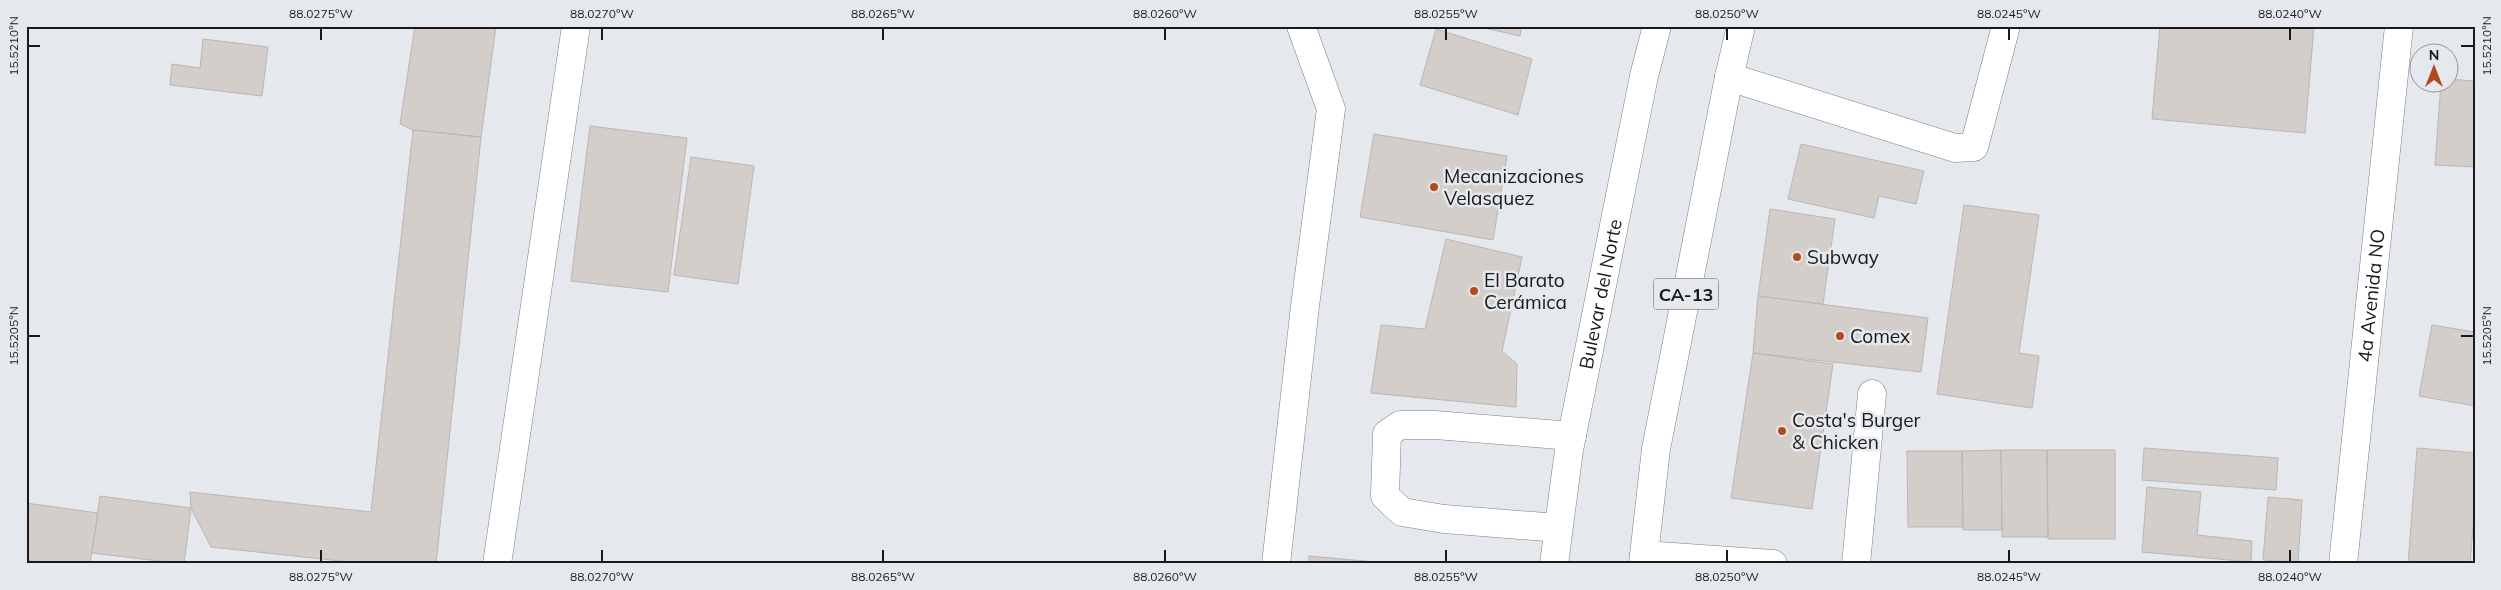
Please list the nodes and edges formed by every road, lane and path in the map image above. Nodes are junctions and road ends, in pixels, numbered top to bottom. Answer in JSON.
{"nodes":[{"id":1,"x":576,"y":26,"type":"edge"},
{"id":2,"x":1301,"y":26,"type":"edge"},
{"id":3,"x":1657,"y":26,"type":"edge"},
{"id":4,"x":1741,"y":26,"type":"edge"},
{"id":5,"x":2006,"y":26,"type":"edge"},
{"id":6,"x":2399,"y":26,"type":"edge"},
{"id":7,"x":1728,"y":77,"type":"junction"},
{"id":8,"x":1872,"y":394,"type":"dead end"},
{"id":9,"x":1572,"y":436,"type":"junction"},
{"id":10,"x":1558,"y":528,"type":"junction"},
{"id":11,"x":1643,"y":559,"type":"edge"},
{"id":12,"x":497,"y":564,"type":"edge"},
{"id":13,"x":1276,"y":564,"type":"edge"},
{"id":14,"x":1554,"y":564,"type":"edge"},
{"id":15,"x":1772,"y":564,"type":"edge"},
{"id":16,"x":1856,"y":564,"type":"edge"},
{"id":17,"x":2343,"y":564,"type":"edge"}],
"edges":[{"from":1,"to":12,"type":"main road"},
{"from":2,"to":13,"type":"main road"},
{"from":3,"to":9,"type":"main road","name":"Bulevar del Norte"},
{"from":4,"to":7,"type":"main road","number":"CA-13"},
{"from":5,"to":7,"type":"main road"},
{"from":6,"to":17,"type":"main road","name":"4a Avenida NO"},
{"from":7,"to":11,"type":"main road","number":"CA-13"},
{"from":8,"to":16,"type":"main road"},
{"from":9,"to":10,"type":"main road","name":"Bulevar del Norte"},
{"from":9,"to":10,"type":"main road"},
{"from":10,"to":14,"type":"main road","name":"Bulevar del Norte"},
{"from":11,"to":15,"type":"main road"}]}
